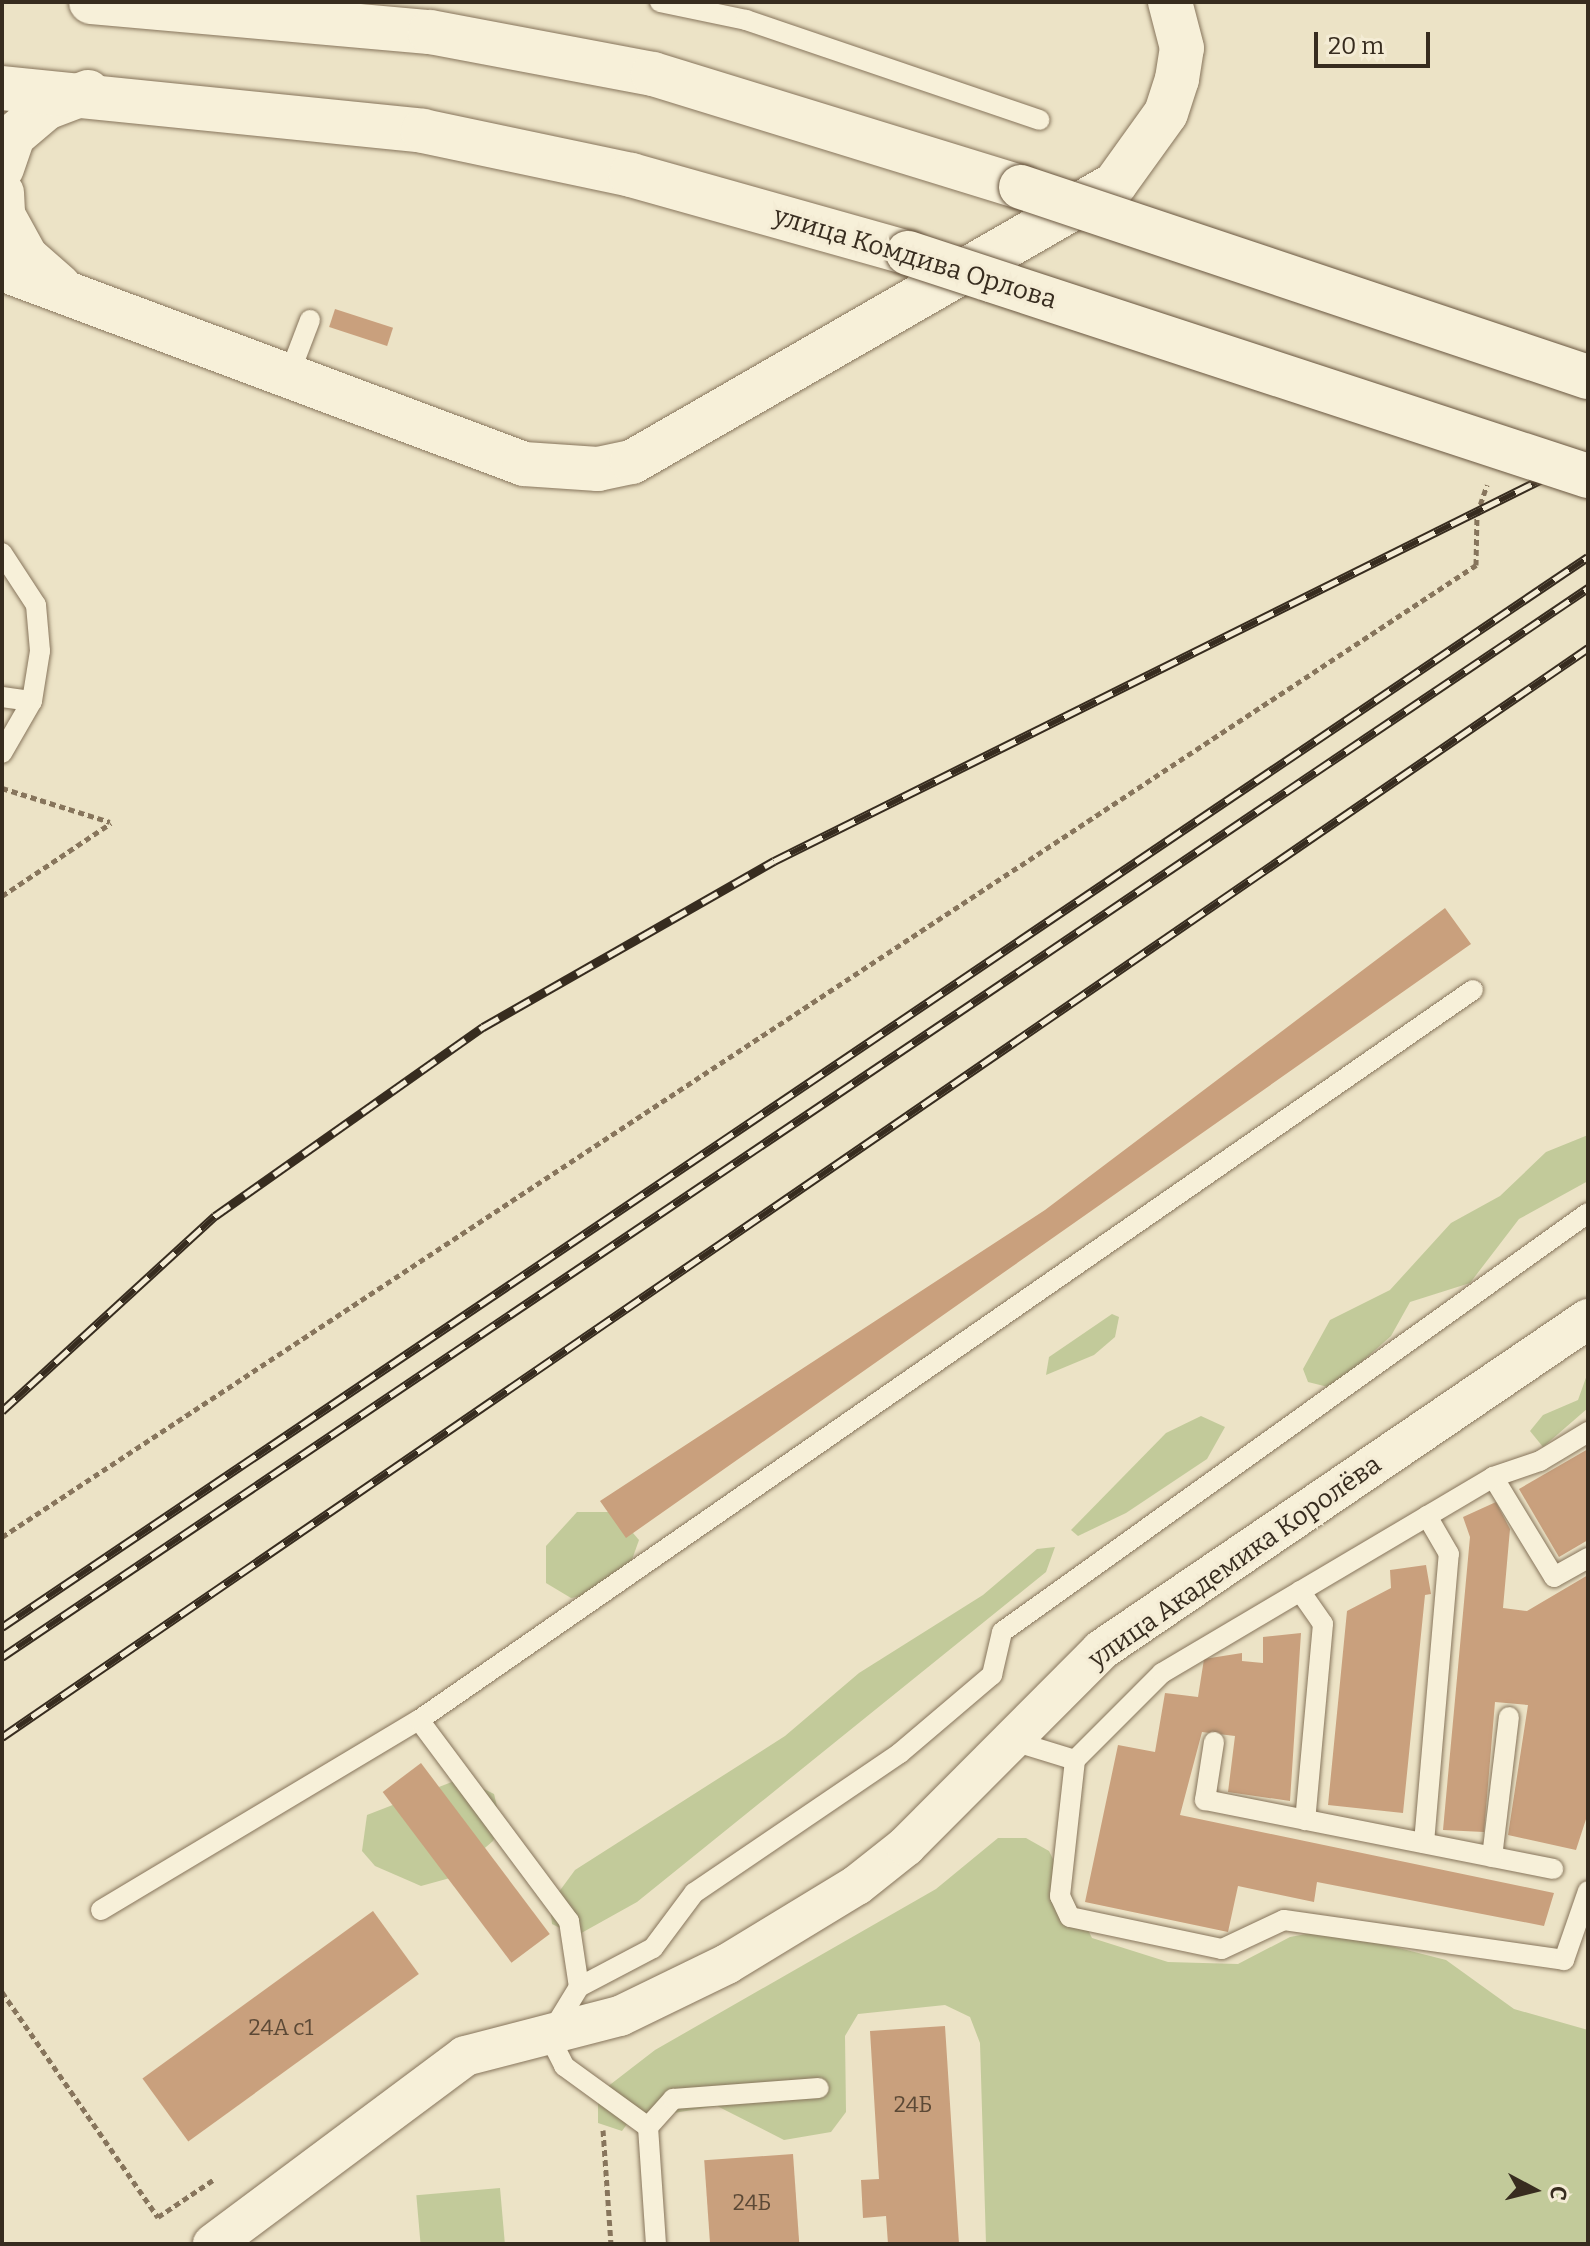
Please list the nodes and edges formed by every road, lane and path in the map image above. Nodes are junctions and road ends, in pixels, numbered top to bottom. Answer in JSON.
{"nodes":[{"id":1,"x":91,"y":2,"type":"edge"},
{"id":2,"x":660,"y":2,"type":"edge"},
{"id":3,"x":1170,"y":2,"type":"edge"},
{"id":4,"x":2,"y":88,"type":"edge"},
{"id":5,"x":88,"y":92,"type":"junction"},
{"id":6,"x":1039,"y":120,"type":"dead end"},
{"id":7,"x":2,"y":168,"type":"edge"},
{"id":8,"x":2,"y":193,"type":"edge"},
{"id":9,"x":2,"y":269,"type":"edge"},
{"id":10,"x":64,"y":290,"type":"junction"},
{"id":11,"x":310,"y":320,"type":"dead end"},
{"id":12,"x":289,"y":375,"type":"junction"},
{"id":13,"x":1588,"y":377,"type":"edge"},
{"id":14,"x":1492,"y":472,"type":"dead end"},
{"id":15,"x":1588,"y":476,"type":"edge"},
{"id":16,"x":2,"y":553,"type":"edge"},
{"id":17,"x":2,"y":697,"type":"edge"},
{"id":18,"x":32,"y":701,"type":"junction"},
{"id":19,"x":2,"y":753,"type":"edge"},
{"id":20,"x":2,"y":788,"type":"edge"},
{"id":21,"x":2,"y":896,"type":"edge"},
{"id":22,"x":1473,"y":990,"type":"dead end"},
{"id":23,"x":1588,"y":1213,"type":"edge"},
{"id":24,"x":1588,"y":1319,"type":"edge"},
{"id":25,"x":1588,"y":1432,"type":"edge"},
{"id":26,"x":1493,"y":1477,"type":"junction"},
{"id":27,"x":1427,"y":1516,"type":"junction"},
{"id":28,"x":2,"y":1537,"type":"edge"},
{"id":29,"x":1588,"y":1558,"type":"edge"},
{"id":30,"x":1300,"y":1591,"type":"junction"},
{"id":31,"x":1509,"y":1717,"type":"dead end"},
{"id":32,"x":419,"y":1720,"type":"junction"},
{"id":33,"x":1010,"y":1740,"type":"junction"},
{"id":34,"x":1214,"y":1742,"type":"dead end"},
{"id":35,"x":1075,"y":1760,"type":"junction"},
{"id":36,"x":1305,"y":1820,"type":"junction"},
{"id":37,"x":1424,"y":1843,"type":"junction"},
{"id":38,"x":1492,"y":1857,"type":"junction"},
{"id":39,"x":1553,"y":1869,"type":"dead end"},
{"id":40,"x":1588,"y":1891,"type":"edge"},
{"id":41,"x":101,"y":1910,"type":"dead end"},
{"id":42,"x":579,"y":1987,"type":"junction"},
{"id":43,"x":2,"y":1992,"type":"edge"},
{"id":44,"x":549,"y":2036,"type":"junction"},
{"id":45,"x":819,"y":2088,"type":"dead end"},
{"id":46,"x":599,"y":2124,"type":"dead end"},
{"id":47,"x":648,"y":2127,"type":"junction"},
{"id":48,"x":213,"y":2180,"type":"dead end"},
{"id":49,"x":213,"y":2244,"type":"edge"},
{"id":50,"x":611,"y":2244,"type":"edge"},
{"id":51,"x":656,"y":2244,"type":"edge"}],
"edges":[{"from":1,"to":13,"type":"main road","bridge":true},
{"from":2,"to":6,"type":"lane"},
{"from":3,"to":12,"type":"main road"},
{"from":4,"to":5,"type":"main road","name":"улица Комдива Орлова"},
{"from":5,"to":7,"type":"main road"},
{"from":5,"to":15,"type":"main road","name":"улица Комдива Орлова","bridge":true},
{"from":8,"to":10,"type":"main road"},
{"from":9,"to":10,"type":"main road"},
{"from":10,"to":12,"type":"main road"},
{"from":11,"to":12,"type":"lane"},
{"from":14,"to":28,"type":"path"},
{"from":16,"to":18,"type":"lane"},
{"from":17,"to":18,"type":"lane"},
{"from":18,"to":19,"type":"lane"},
{"from":20,"to":21,"type":"path"},
{"from":22,"to":32,"type":"lane"},
{"from":23,"to":42,"type":"lane"},
{"from":24,"to":33,"type":"street","name":"улица Академика Королёва"},
{"from":25,"to":26,"type":"lane"},
{"from":26,"to":27,"type":"lane"},
{"from":26,"to":29,"type":"lane"},
{"from":27,"to":30,"type":"lane"},
{"from":27,"to":37,"type":"lane"},
{"from":30,"to":35,"type":"lane"},
{"from":30,"to":36,"type":"lane"},
{"from":31,"to":38,"type":"lane"},
{"from":32,"to":41,"type":"lane"},
{"from":32,"to":42,"type":"lane"},
{"from":33,"to":35,"type":"lane"},
{"from":33,"to":44,"type":"street","name":"улица Академика Королёва"},
{"from":34,"to":36,"type":"lane"},
{"from":35,"to":40,"type":"lane"},
{"from":36,"to":37,"type":"lane"},
{"from":37,"to":38,"type":"lane"},
{"from":38,"to":39,"type":"lane"},
{"from":42,"to":44,"type":"lane"},
{"from":43,"to":48,"type":"path"},
{"from":44,"to":47,"type":"lane"},
{"from":44,"to":49,"type":"street","name":"улица Академика Королёва"},
{"from":45,"to":47,"type":"lane"},
{"from":46,"to":50,"type":"path"},
{"from":47,"to":51,"type":"lane"}]}
